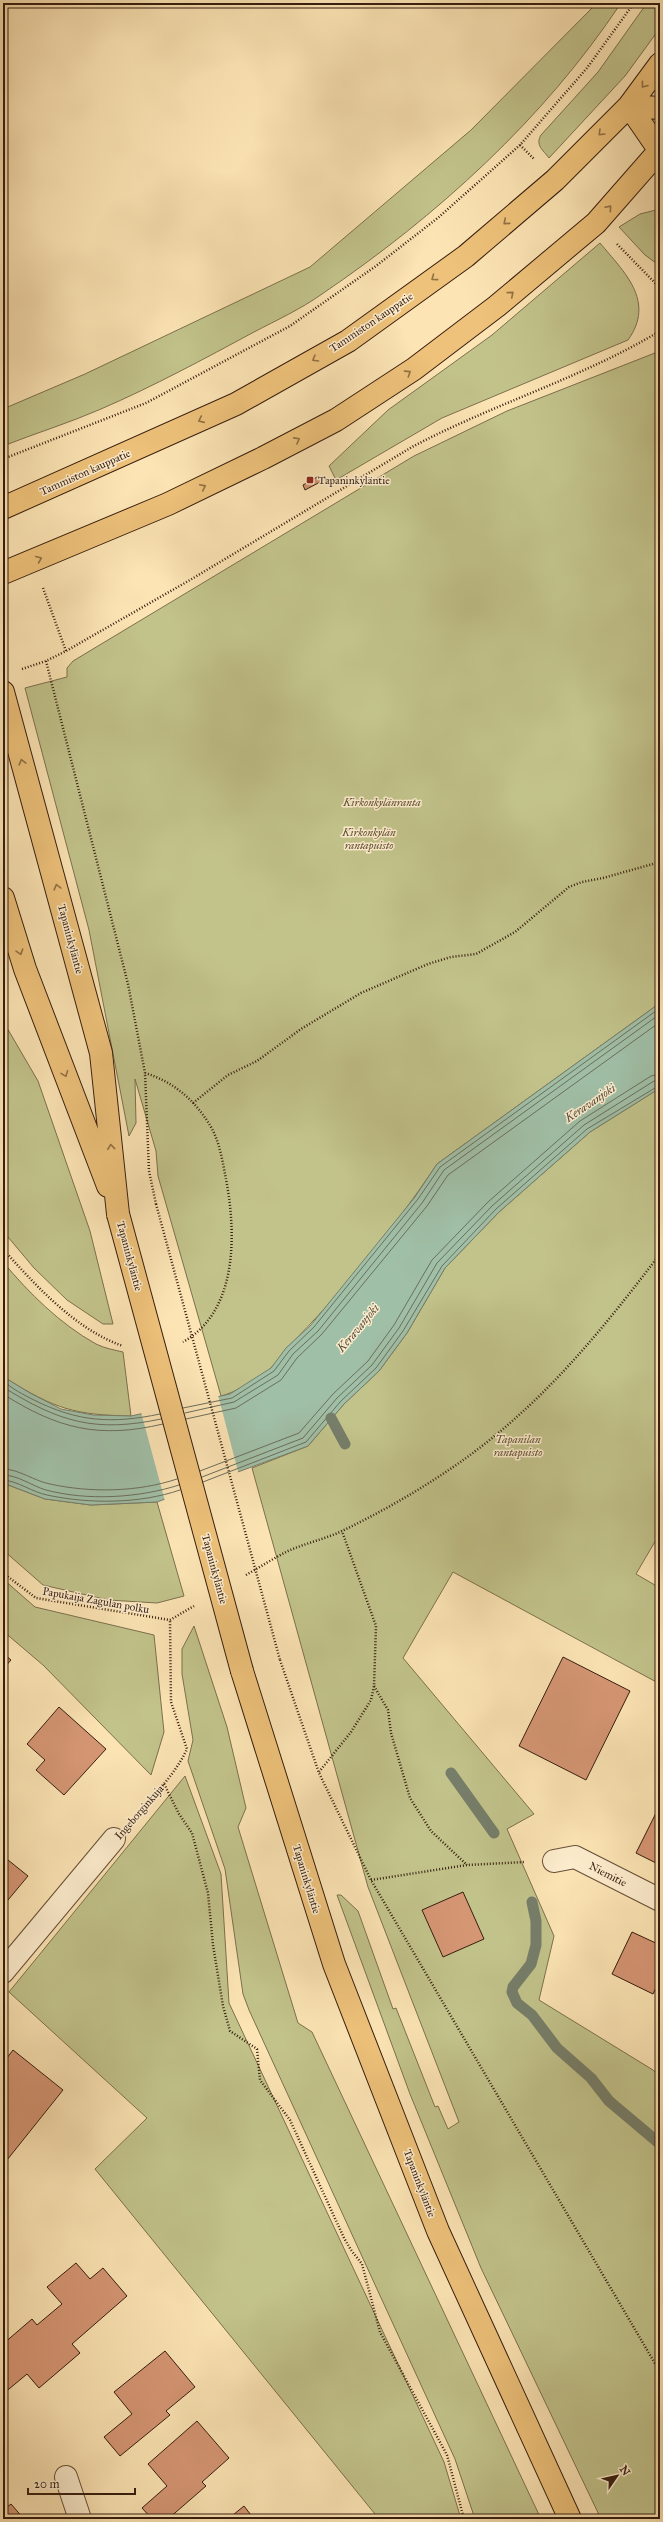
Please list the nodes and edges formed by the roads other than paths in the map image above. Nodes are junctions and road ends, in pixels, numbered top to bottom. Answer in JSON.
{"nodes":[{"id":1,"x":660,"y":64,"type":"edge"},
{"id":2,"x":629,"y":106,"type":"junction"},
{"id":3,"x":660,"y":108,"type":"edge"},
{"id":4,"x":660,"y":151,"type":"edge"},
{"id":5,"x":3,"y":508,"type":"edge"},
{"id":6,"x":3,"y":573,"type":"edge"},
{"id":7,"x":3,"y":692,"type":"edge"},
{"id":8,"x":3,"y":898,"type":"edge"},
{"id":9,"x":118,"y":1214,"type":"junction"},
{"id":10,"x":114,"y":1839,"type":"road end"},
{"id":11,"x":554,"y":1861,"type":"road end"},
{"id":12,"x":660,"y":1900,"type":"edge"},
{"id":13,"x":3,"y":1972,"type":"edge"},
{"id":14,"x":66,"y":2477,"type":"dead end"},
{"id":15,"x":80,"y":2519,"type":"edge"},
{"id":16,"x":570,"y":2519,"type":"edge"}],
"edges":[{"from":1,"to":2,"type":"main road","name":"Tammiston kauppatie","one_way":true},
{"from":2,"to":3,"type":"main road"},
{"from":2,"to":4,"type":"main road"},
{"from":2,"to":5,"type":"main road","name":"Tammiston kauppatie","one_way":true},
{"from":6,"to":4,"type":"main road","one_way":true},
{"from":9,"to":7,"type":"main road","name":"Tapaninkyläntie","one_way":true},
{"from":8,"to":9,"type":"main road","name":"Tapaninkyläntie","one_way":true},
{"from":9,"to":16,"type":"main road","name":"Tapaninkyläntie","bridge":true},
{"from":10,"to":13,"type":"street","name":"Ingeborginkuja"},
{"from":11,"to":12,"type":"street","name":"Niemitie"},
{"from":14,"to":15,"type":"street"}]}
